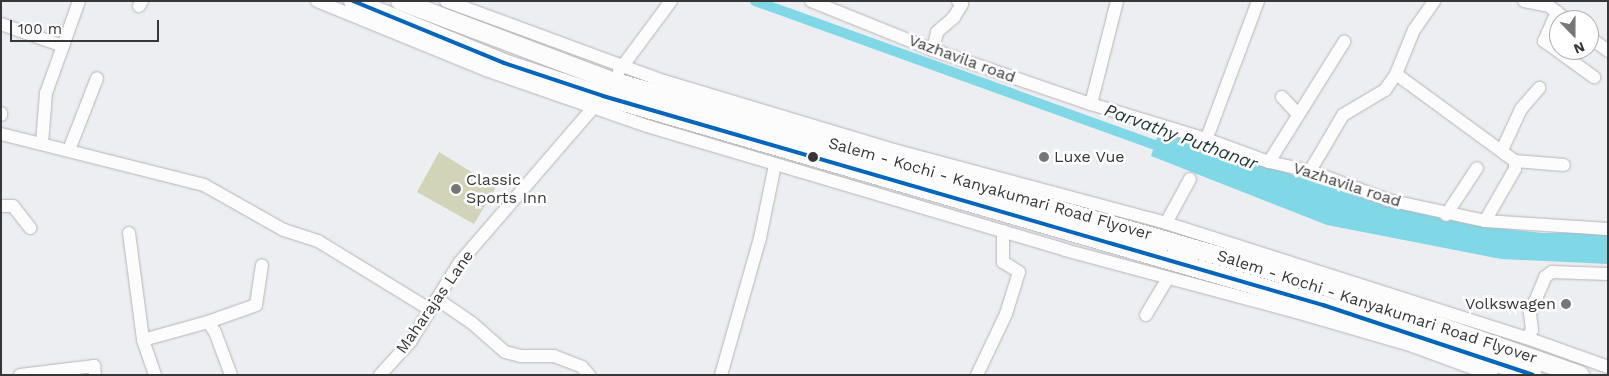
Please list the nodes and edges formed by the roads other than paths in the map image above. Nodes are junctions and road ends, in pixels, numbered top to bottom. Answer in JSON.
{"nodes":[{"id":1,"x":79,"y":1,"type":"edge"},
{"id":2,"x":317,"y":1,"type":"edge"},
{"id":3,"x":352,"y":1,"type":"edge"},
{"id":4,"x":400,"y":1,"type":"edge"},
{"id":5,"x":446,"y":1,"type":"edge"},
{"id":6,"x":671,"y":1,"type":"edge"},
{"id":7,"x":811,"y":1,"type":"edge"},
{"id":8,"x":958,"y":1,"type":"edge"},
{"id":9,"x":1117,"y":1,"type":"edge"},
{"id":10,"x":1258,"y":1,"type":"edge"},
{"id":11,"x":1434,"y":1,"type":"edge"},
{"id":12,"x":1524,"y":1,"type":"edge"},
{"id":13,"x":1556,"y":10,"type":"edge"},
{"id":14,"x":1,"y":24,"type":"edge"},
{"id":15,"x":1549,"y":29,"type":"edge"},
{"id":16,"x":1344,"y":42,"type":"dead end"},
{"id":17,"x":63,"y":46,"type":"junction"},
{"id":18,"x":1549,"y":46,"type":"edge"},
{"id":19,"x":934,"y":50,"type":"junction"},
{"id":20,"x":1570,"y":60,"type":"edge"},
{"id":21,"x":622,"y":66,"type":"junction"},
{"id":22,"x":1396,"y":74,"type":"junction"},
{"id":23,"x":1594,"y":77,"type":"dead end"},
{"id":24,"x":97,"y":78,"type":"dead end"},
{"id":25,"x":612,"y":81,"type":"junction"},
{"id":26,"x":1539,"y":88,"type":"dead end"},
{"id":27,"x":1282,"y":97,"type":"dead end"},
{"id":28,"x":599,"y":102,"type":"junction"},
{"id":29,"x":1091,"y":104,"type":"junction"},
{"id":30,"x":1298,"y":114,"type":"junction"},
{"id":31,"x":1,"y":134,"type":"edge"},
{"id":32,"x":1206,"y":141,"type":"junction"},
{"id":33,"x":42,"y":143,"type":"junction"},
{"id":34,"x":69,"y":150,"type":"junction"},
{"id":35,"x":1502,"y":150,"type":"junction"},
{"id":36,"x":1515,"y":161,"type":"junction"},
{"id":37,"x":1269,"y":162,"type":"junction"},
{"id":38,"x":775,"y":165,"type":"junction"},
{"id":39,"x":1564,"y":165,"type":"dead end"},
{"id":40,"x":1477,"y":168,"type":"dead end"},
{"id":41,"x":1310,"y":171,"type":"junction"},
{"id":42,"x":1190,"y":179,"type":"dead end"},
{"id":43,"x":1,"y":206,"type":"edge"},
{"id":44,"x":1446,"y":215,"type":"junction"},
{"id":45,"x":1485,"y":221,"type":"junction"},
{"id":46,"x":1166,"y":224,"type":"junction"},
{"id":47,"x":30,"y":228,"type":"dead end"},
{"id":48,"x":1608,"y":229,"type":"edge"},
{"id":49,"x":1003,"y":232,"type":"junction"},
{"id":50,"x":129,"y":233,"type":"dead end"},
{"id":51,"x":262,"y":265,"type":"dead end"},
{"id":52,"x":1608,"y":274,"type":"edge"},
{"id":53,"x":1168,"y":278,"type":"junction"},
{"id":54,"x":433,"y":304,"type":"junction"},
{"id":55,"x":1146,"y":316,"type":"dead end"},
{"id":56,"x":208,"y":322,"type":"junction"},
{"id":57,"x":1527,"y":338,"type":"junction"},
{"id":58,"x":143,"y":340,"type":"junction"},
{"id":59,"x":1608,"y":367,"type":"edge"},
{"id":60,"x":20,"y":375,"type":"edge"},
{"id":61,"x":95,"y":375,"type":"edge"},
{"id":62,"x":155,"y":375,"type":"edge"},
{"id":63,"x":231,"y":375,"type":"edge"},
{"id":64,"x":380,"y":375,"type":"edge"},
{"id":65,"x":589,"y":375,"type":"edge"},
{"id":66,"x":721,"y":375,"type":"edge"},
{"id":67,"x":977,"y":375,"type":"edge"},
{"id":68,"x":1492,"y":375,"type":"edge"},
{"id":69,"x":1533,"y":375,"type":"edge"},
{"id":70,"x":1580,"y":375,"type":"edge"}],
"edges":[{"from":1,"to":17,"type":"street"},
{"from":2,"to":28,"type":"street"},
{"from":3,"to":28,"type":"highway","name":"Salem - Kochi - Kanyakumari Road Flyover"},
{"from":4,"to":25,"type":"highway","name":"Salem - Kochi - Kanyakumari Road Flyover"},
{"from":5,"to":21,"type":"street"},
{"from":6,"to":21,"type":"street","name":"Maharajas Lane"},
{"from":7,"to":19,"type":"street","name":"Vazhavila road"},
{"from":8,"to":19,"type":"street"},
{"from":9,"to":29,"type":"street"},
{"from":10,"to":32,"type":"street"},
{"from":11,"to":22,"type":"street"},
{"from":12,"to":13,"type":"street"},
{"from":14,"to":17,"type":"street"},
{"from":15,"to":18,"type":"street"},
{"from":16,"to":30,"type":"street"},
{"from":17,"to":33,"type":"street"},
{"from":19,"to":29,"type":"street","name":"Vazhavila road"},
{"from":20,"to":23,"type":"street"},
{"from":21,"to":25,"type":"street","name":"Maharajas Lane"},
{"from":21,"to":46,"type":"street"},
{"from":22,"to":35,"type":"street"},
{"from":22,"to":41,"type":"street"},
{"from":24,"to":34,"type":"street"},
{"from":25,"to":28,"type":"street","name":"Maharajas Lane"},
{"from":25,"to":70,"type":"highway","name":"Salem - Kochi - Kanyakumari Road Flyover"},
{"from":26,"to":35,"type":"street"},
{"from":27,"to":30,"type":"street"},
{"from":28,"to":38,"type":"street"},
{"from":28,"to":54,"type":"street","name":"Maharajas Lane"},
{"from":28,"to":69,"type":"highway","name":"Salem - Kochi - Kanyakumari Road Flyover"},
{"from":29,"to":32,"type":"street","name":"Vazhavila road"},
{"from":30,"to":37,"type":"street"},
{"from":31,"to":33,"type":"street"},
{"from":32,"to":37,"type":"street","name":"Vazhavila road"},
{"from":33,"to":34,"type":"street"},
{"from":34,"to":54,"type":"street"},
{"from":35,"to":36,"type":"street"},
{"from":36,"to":39,"type":"street"},
{"from":36,"to":45,"type":"street"},
{"from":37,"to":41,"type":"street","name":"Vazhavila road"},
{"from":38,"to":49,"type":"street"},
{"from":38,"to":66,"type":"street"},
{"from":40,"to":44,"type":"street"},
{"from":41,"to":44,"type":"street","name":"Vazhavila road"},
{"from":42,"to":46,"type":"street"},
{"from":43,"to":47,"type":"street"},
{"from":44,"to":45,"type":"street","name":"Vazhavila road"},
{"from":45,"to":48,"type":"street","name":"Vazhavila road"},
{"from":46,"to":57,"type":"street"},
{"from":49,"to":53,"type":"street"},
{"from":49,"to":67,"type":"street"},
{"from":50,"to":58,"type":"street"},
{"from":51,"to":56,"type":"street"},
{"from":52,"to":57,"type":"street"},
{"from":53,"to":55,"type":"street"},
{"from":53,"to":68,"type":"street"},
{"from":54,"to":64,"type":"street","name":"Maharajas Lane"},
{"from":54,"to":65,"type":"street"},
{"from":56,"to":58,"type":"street"},
{"from":56,"to":63,"type":"street"},
{"from":57,"to":59,"type":"street"},
{"from":58,"to":62,"type":"street"},
{"from":60,"to":61,"type":"street"}]}
